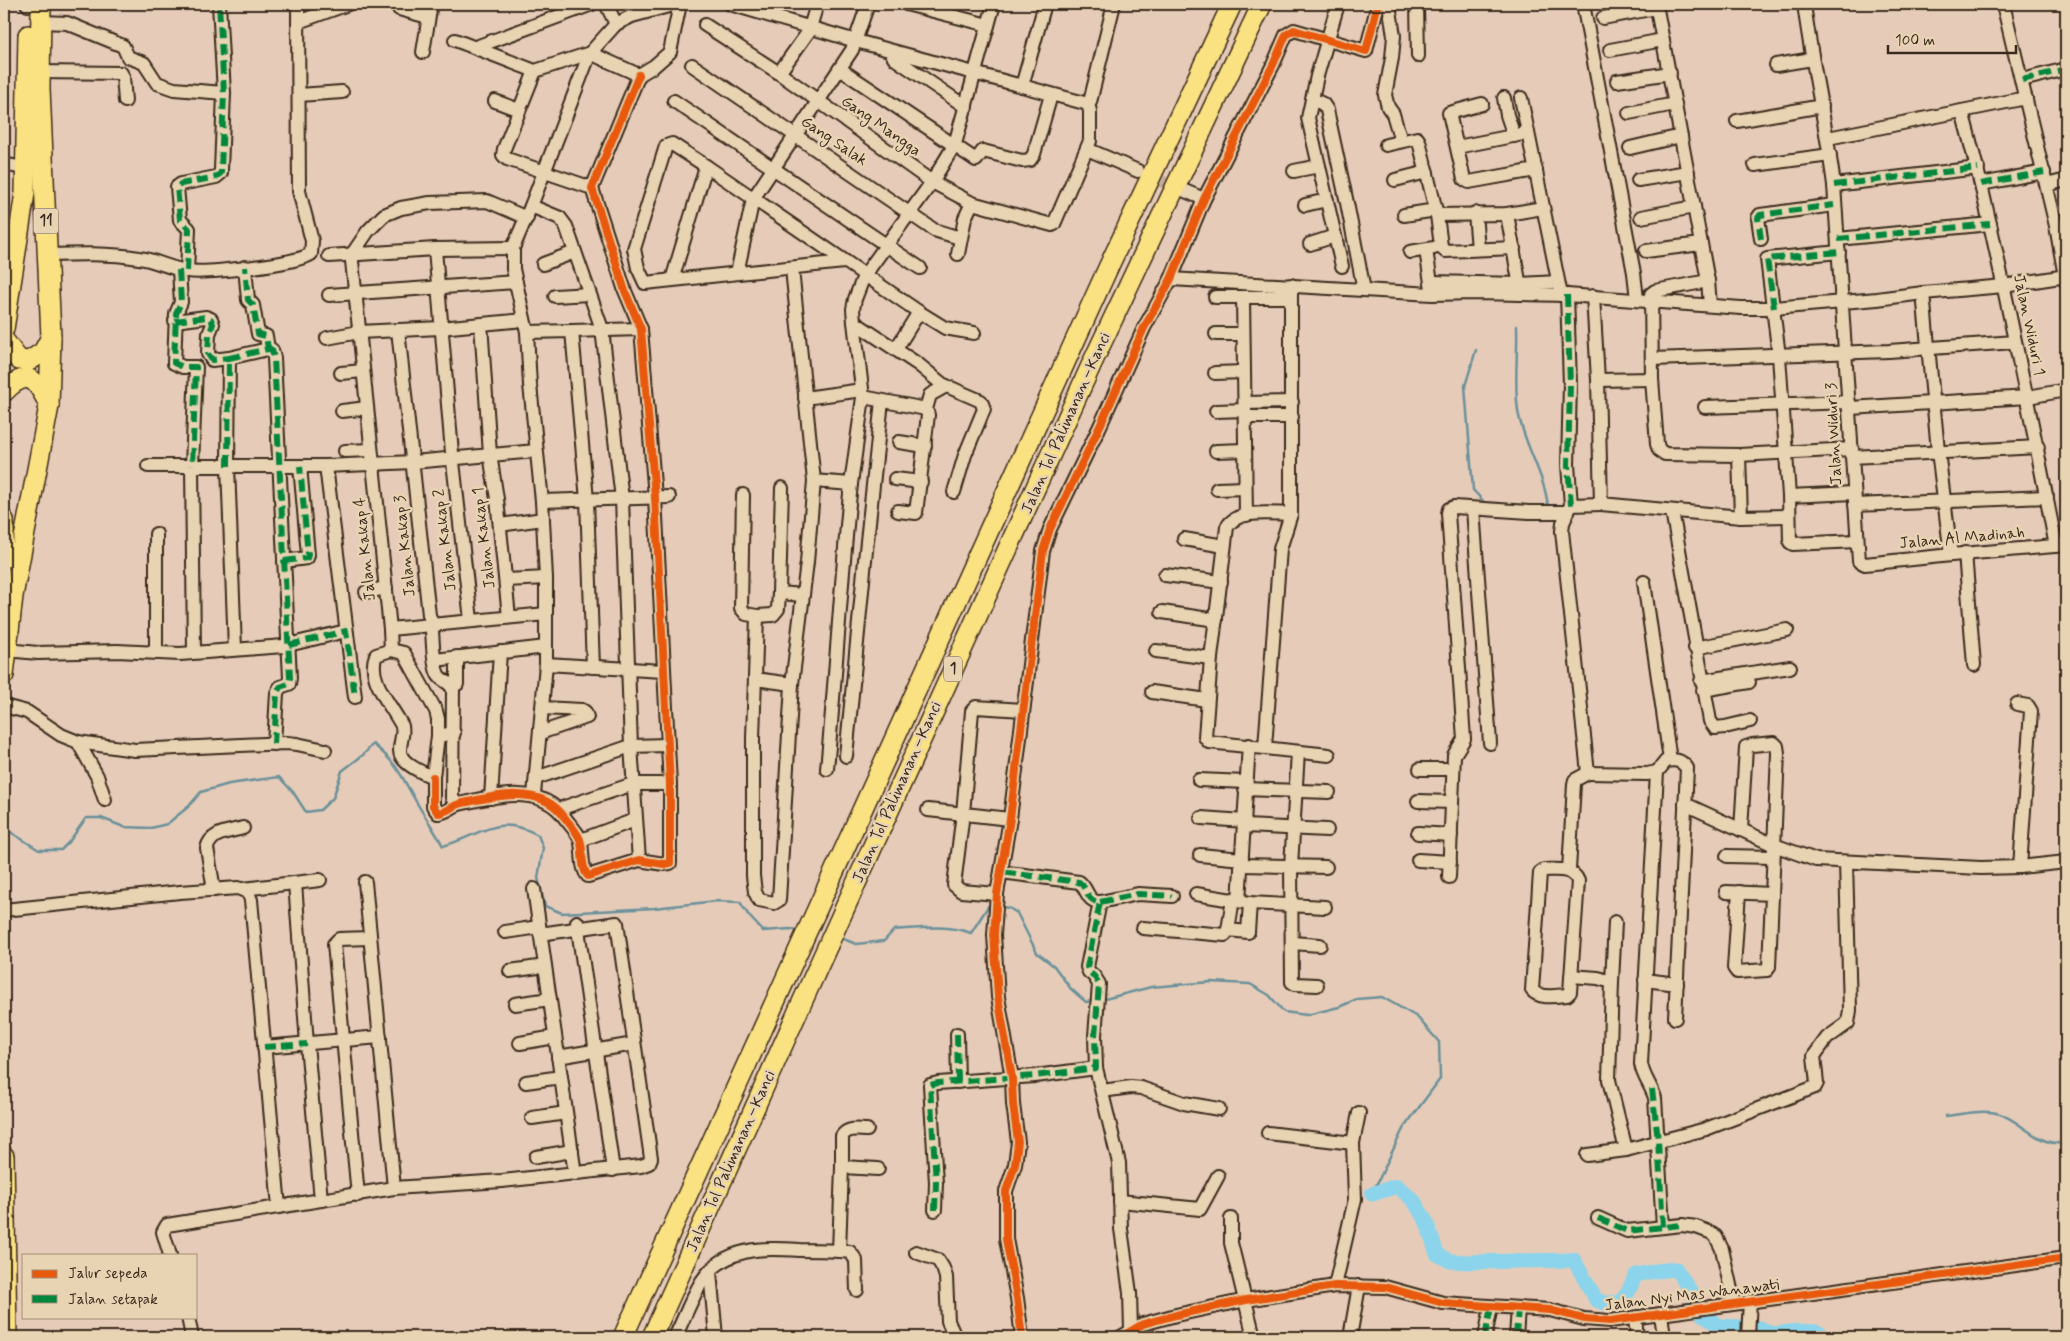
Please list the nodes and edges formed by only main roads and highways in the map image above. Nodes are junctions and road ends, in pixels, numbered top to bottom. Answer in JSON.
{"nodes":[{"id":1,"x":1232,"y":4,"type":"edge"},
{"id":2,"x":1262,"y":4,"type":"edge"},
{"id":3,"x":33,"y":8,"type":"edge"},
{"id":4,"x":4,"y":329,"type":"edge"},
{"id":5,"x":51,"y":337,"type":"junction"},
{"id":6,"x":4,"y":340,"type":"edge"},
{"id":7,"x":4,"y":392,"type":"edge"},
{"id":8,"x":49,"y":406,"type":"junction"},
{"id":9,"x":4,"y":520,"type":"edge"},
{"id":10,"x":4,"y":558,"type":"edge"},
{"id":11,"x":4,"y":675,"type":"edge"},
{"id":12,"x":4,"y":1156,"type":"edge"},
{"id":13,"x":7,"y":1337,"type":"edge"},
{"id":14,"x":623,"y":1337,"type":"edge"},
{"id":15,"x":652,"y":1337,"type":"edge"}],
"edges":[{"from":1,"to":14,"type":"highway","name":"Jalan Tol Palimanan–Kanci","number":"1"},
{"from":2,"to":15,"type":"highway","name":"Jalan Tol Palimanan–Kanci","number":"1"},
{"from":3,"to":4,"type":"highway","number":"11"},
{"from":3,"to":5,"type":"highway","number":"11"},
{"from":5,"to":6,"type":"highway"},
{"from":5,"to":8,"type":"highway","number":"11"},
{"from":7,"to":8,"type":"highway"},
{"from":8,"to":11,"type":"highway","number":"11"},
{"from":9,"to":10,"type":"highway"},
{"from":12,"to":13,"type":"highway"}]}
